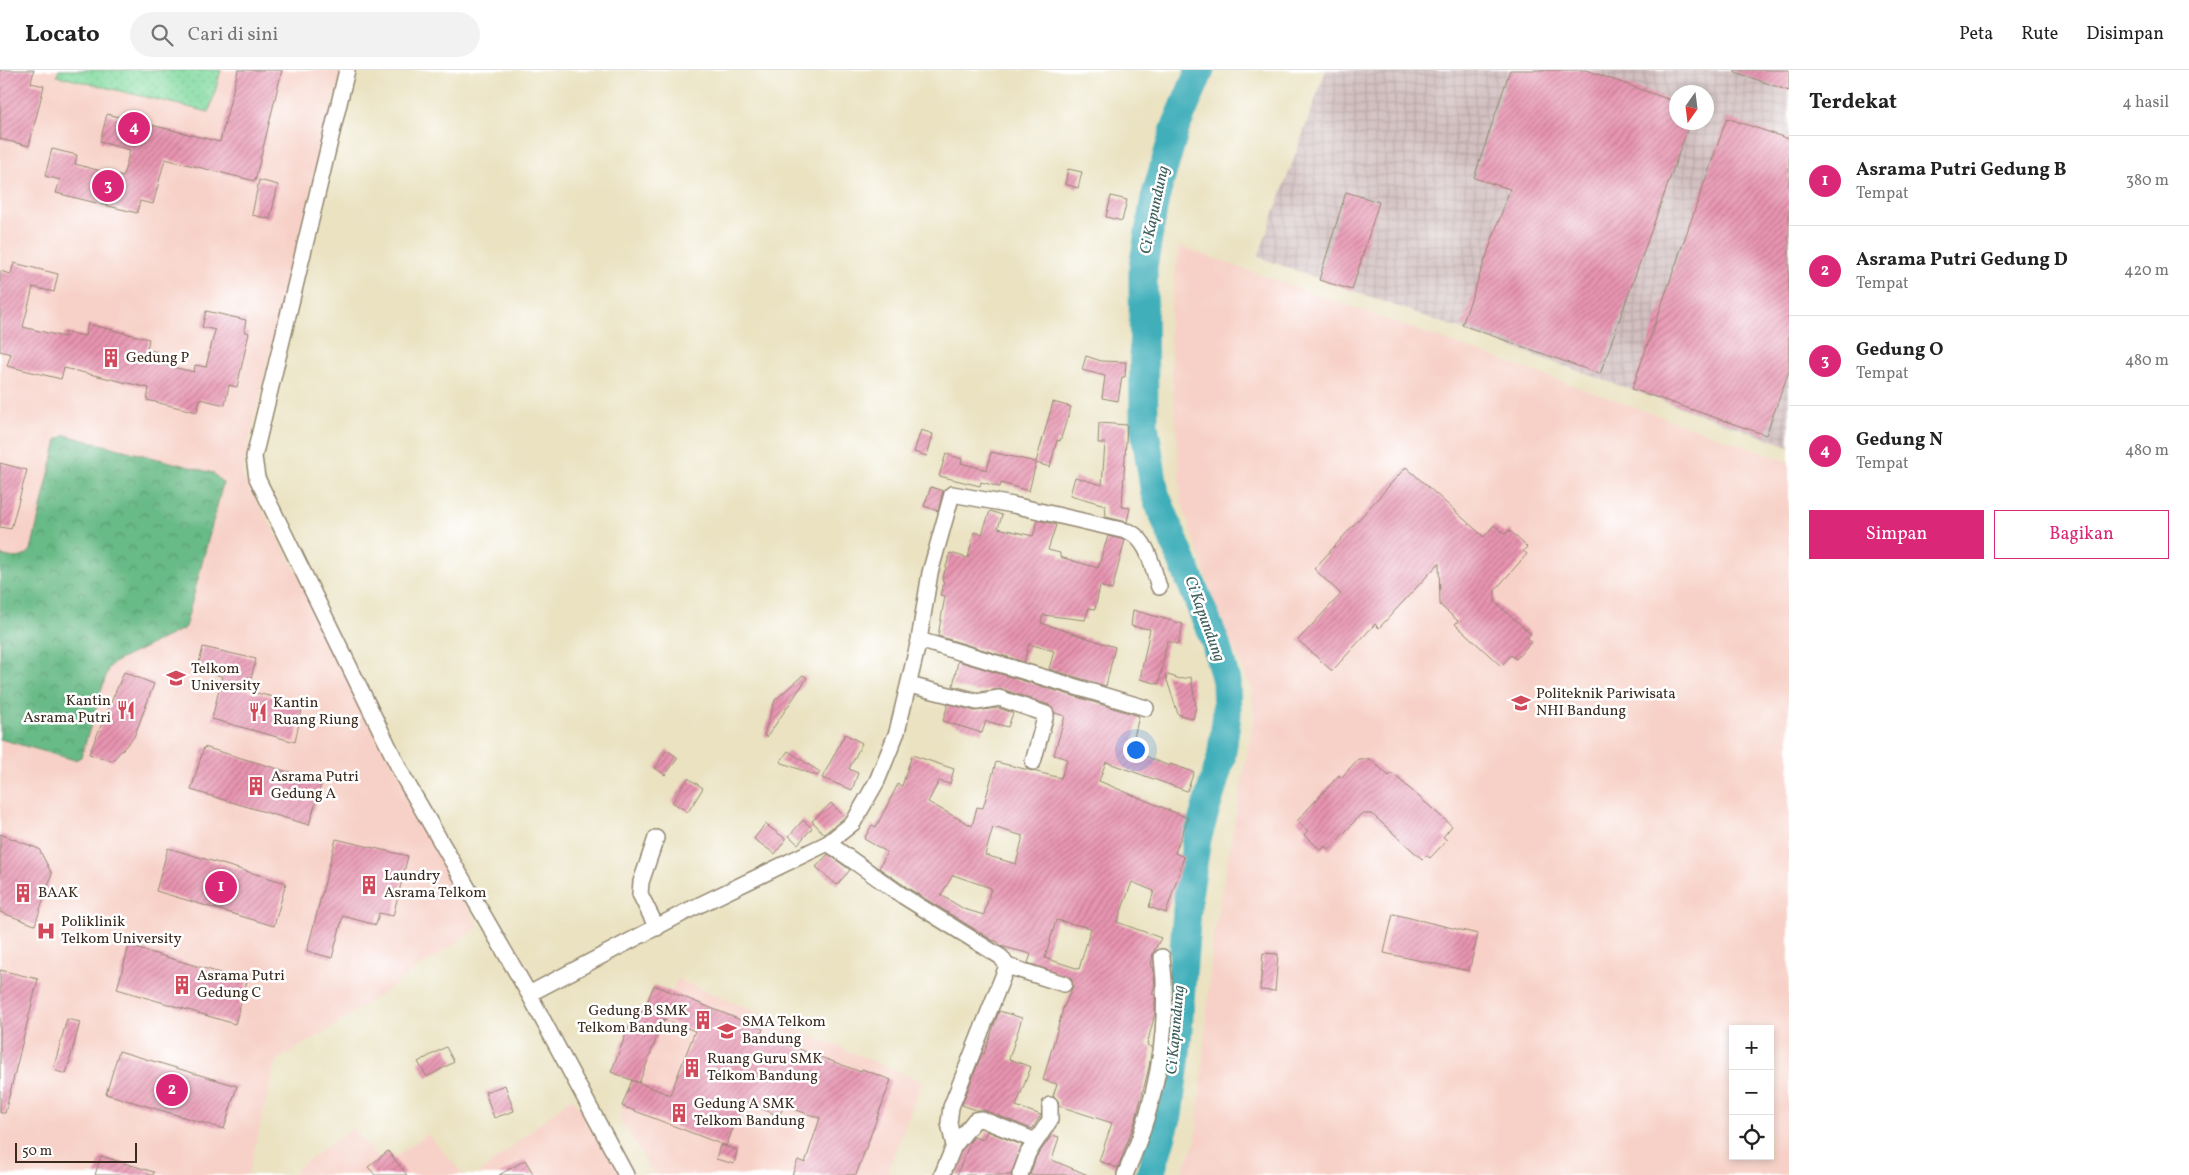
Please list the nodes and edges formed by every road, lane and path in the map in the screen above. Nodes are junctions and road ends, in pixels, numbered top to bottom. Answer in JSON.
{"nodes":[{"id":1,"x":347,"y":70,"type":"edge"},
{"id":2,"x":1159,"y":587,"type":"dead end"},
{"id":3,"x":919,"y":640,"type":"junction"},
{"id":4,"x":909,"y":685,"type":"junction"},
{"id":5,"x":1146,"y":708,"type":"dead end"},
{"id":6,"x":1033,"y":762,"type":"dead end"},
{"id":7,"x":656,"y":838,"type":"dead end"},
{"id":8,"x":828,"y":843,"type":"junction"},
{"id":9,"x":657,"y":928,"type":"junction"},
{"id":10,"x":1162,"y":957,"type":"dead end"},
{"id":11,"x":1007,"y":966,"type":"junction"},
{"id":12,"x":1064,"y":984,"type":"dead end"},
{"id":13,"x":529,"y":994,"type":"junction"},
{"id":14,"x":1050,"y":1105,"type":"dead end"},
{"id":15,"x":1036,"y":1141,"type":"junction"},
{"id":16,"x":954,"y":1146,"type":"junction"},
{"id":17,"x":626,"y":1175,"type":"edge"},
{"id":18,"x":942,"y":1175,"type":"edge"},
{"id":19,"x":1020,"y":1175,"type":"edge"},
{"id":20,"x":1125,"y":1175,"type":"edge"}],
"edges":[{"from":1,"to":13,"type":"street"},
{"from":2,"to":3,"type":"street"},
{"from":3,"to":4,"type":"street"},
{"from":3,"to":5,"type":"street"},
{"from":4,"to":6,"type":"street"},
{"from":4,"to":8,"type":"street"},
{"from":7,"to":9,"type":"street"},
{"from":8,"to":9,"type":"street"},
{"from":8,"to":11,"type":"street"},
{"from":9,"to":13,"type":"street"},
{"from":10,"to":20,"type":"street"},
{"from":11,"to":12,"type":"street"},
{"from":11,"to":16,"type":"street"},
{"from":13,"to":17,"type":"street"},
{"from":14,"to":15,"type":"street"},
{"from":15,"to":16,"type":"street"},
{"from":15,"to":19,"type":"street"},
{"from":16,"to":18,"type":"street"}]}
